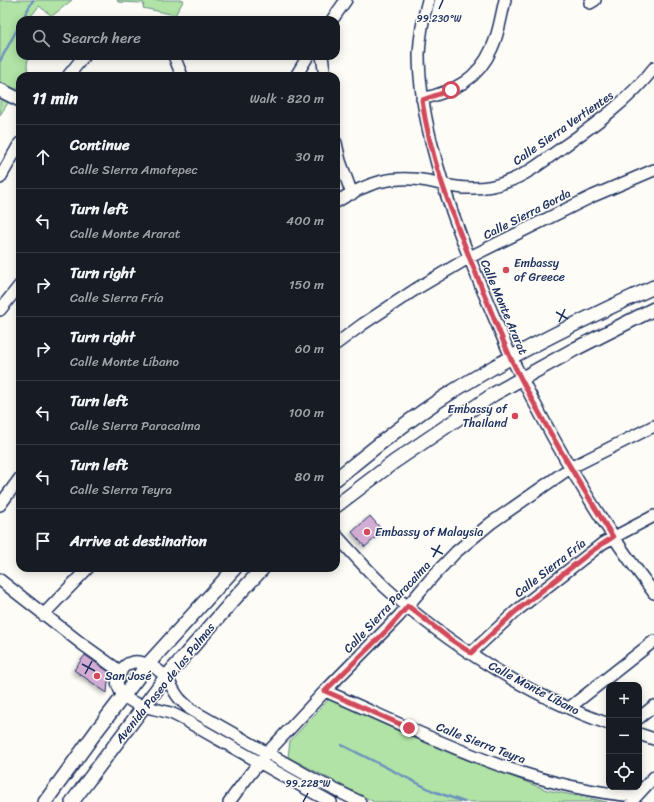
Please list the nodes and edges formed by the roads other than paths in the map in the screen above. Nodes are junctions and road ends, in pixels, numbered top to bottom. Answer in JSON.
{"nodes":[{"id":1,"x":346,"y":0,"type":"edge"},
{"id":2,"x":428,"y":0,"type":"edge"},
{"id":3,"x":506,"y":0,"type":"edge"},
{"id":4,"x":335,"y":16,"type":"edge"},
{"id":5,"x":81,"y":60,"type":"edge"},
{"id":6,"x":176,"y":60,"type":"edge"},
{"id":7,"x":306,"y":60,"type":"edge"},
{"id":8,"x":323,"y":60,"type":"edge"},
{"id":9,"x":654,"y":68,"type":"edge"},
{"id":10,"x":71,"y":72,"type":"edge"},
{"id":11,"x":180,"y":72,"type":"edge"},
{"id":12,"x":298,"y":72,"type":"edge"},
{"id":13,"x":324,"y":72,"type":"edge"},
{"id":14,"x":0,"y":90,"type":"edge"},
{"id":15,"x":16,"y":98,"type":"edge"},
{"id":16,"x":422,"y":100,"type":"junction"},
{"id":17,"x":16,"y":150,"type":"edge"},
{"id":18,"x":340,"y":161,"type":"edge"},
{"id":19,"x":654,"y":170,"type":"edge"},
{"id":20,"x":0,"y":178,"type":"edge"},
{"id":21,"x":442,"y":185,"type":"junction"},
{"id":22,"x":352,"y":194,"type":"junction"},
{"id":23,"x":340,"y":200,"type":"edge"},
{"id":24,"x":470,"y":257,"type":"junction"},
{"id":25,"x":654,"y":287,"type":"edge"},
{"id":26,"x":16,"y":289,"type":"edge"},
{"id":27,"x":654,"y":309,"type":"edge"},
{"id":28,"x":0,"y":310,"type":"edge"},
{"id":29,"x":340,"y":341,"type":"edge"},
{"id":30,"x":511,"y":357,"type":"junction"},
{"id":31,"x":522,"y":379,"type":"junction"},
{"id":32,"x":654,"y":426,"type":"edge"},
{"id":33,"x":570,"y":468,"type":"junction"},
{"id":34,"x":340,"y":476,"type":"edge"},
{"id":35,"x":16,"y":483,"type":"edge"},
{"id":36,"x":340,"y":503,"type":"edge"},
{"id":37,"x":0,"y":505,"type":"edge"},
{"id":38,"x":654,"y":516,"type":"edge"},
{"id":39,"x":613,"y":537,"type":"junction"},
{"id":40,"x":340,"y":539,"type":"edge"},
{"id":41,"x":84,"y":572,"type":"edge"},
{"id":42,"x":231,"y":572,"type":"edge"},
{"id":43,"x":259,"y":572,"type":"edge"},
{"id":44,"x":0,"y":580,"type":"edge"},
{"id":45,"x":654,"y":593,"type":"edge"},
{"id":46,"x":408,"y":606,"type":"junction"},
{"id":47,"x":43,"y":615,"type":"junction"},
{"id":48,"x":654,"y":641,"type":"edge"},
{"id":49,"x":471,"y":653,"type":"junction"},
{"id":50,"x":148,"y":664,"type":"junction"},
{"id":51,"x":121,"y":672,"type":"junction"},
{"id":52,"x":166,"y":677,"type":"junction"},
{"id":53,"x":325,"y":691,"type":"junction"},
{"id":54,"x":124,"y":695,"type":"junction"},
{"id":55,"x":654,"y":706,"type":"edge"},
{"id":56,"x":143,"y":707,"type":"junction"},
{"id":57,"x":568,"y":708,"type":"junction"},
{"id":58,"x":642,"y":716,"type":"edge"},
{"id":59,"x":606,"y":723,"type":"edge"},
{"id":60,"x":642,"y":735,"type":"edge"},
{"id":61,"x":654,"y":739,"type":"edge"},
{"id":62,"x":268,"y":752,"type":"junction"},
{"id":63,"x":260,"y":762,"type":"junction"},
{"id":64,"x":654,"y":777,"type":"edge"},
{"id":65,"x":633,"y":799,"type":"edge"},
{"id":66,"x":45,"y":802,"type":"edge"},
{"id":67,"x":72,"y":802,"type":"edge"},
{"id":68,"x":229,"y":802,"type":"edge"},
{"id":69,"x":331,"y":802,"type":"edge"},
{"id":70,"x":360,"y":802,"type":"edge"}],
"edges":[{"from":1,"to":4,"type":"street"},
{"from":2,"to":16,"type":"street","name":"Calle Monte Ararat"},
{"from":3,"to":16,"type":"street"},
{"from":5,"to":10,"type":"street"},
{"from":6,"to":11,"type":"street"},
{"from":7,"to":12,"type":"street"},
{"from":8,"to":13,"type":"street"},
{"from":9,"to":21,"type":"street","name":"Calle Sierra Vertientes"},
{"from":14,"to":15,"type":"main road"},
{"from":16,"to":21,"type":"street","name":"Calle Monte Ararat"},
{"from":17,"to":20,"type":"street"},
{"from":18,"to":22,"type":"street"},
{"from":19,"to":24,"type":"street","name":"Calle Sierra Gorda"},
{"from":21,"to":22,"type":"street","name":"Calle Sierra Vertientes"},
{"from":21,"to":24,"type":"street","name":"Calle Monte Ararat"},
{"from":22,"to":23,"type":"street","name":"Calle Sierra Vertientes"},
{"from":24,"to":29,"type":"street","name":"Calle Sierra Gorda"},
{"from":24,"to":30,"type":"street","name":"Calle Monte Ararat"},
{"from":25,"to":30,"type":"main road"},
{"from":26,"to":28,"type":"street"},
{"from":27,"to":31,"type":"main road"},
{"from":30,"to":31,"type":"street","name":"Calle Monte Ararat"},
{"from":30,"to":34,"type":"main road"},
{"from":31,"to":33,"type":"street","name":"Calle Monte Ararat"},
{"from":31,"to":36,"type":"main road"},
{"from":32,"to":33,"type":"street","name":"Calle Sierra Paracaima"},
{"from":33,"to":39,"type":"street","name":"Calle Monte Ararat"},
{"from":33,"to":46,"type":"street","name":"Calle Sierra Paracaima"},
{"from":35,"to":37,"type":"street"},
{"from":38,"to":39,"type":"street","name":"Calle Sierra Fría"},
{"from":39,"to":45,"type":"street","name":"Calle Monte Ararat"},
{"from":39,"to":49,"type":"street","name":"Calle Sierra Fría"},
{"from":40,"to":46,"type":"street","name":"Calle Monte Líbano"},
{"from":41,"to":47,"type":"street"},
{"from":42,"to":50,"type":"main road","name":"Avenida Paseo de las Palmas"},
{"from":43,"to":52,"type":"main road","name":"Avenida Paseo de las Palmas"},
{"from":44,"to":47,"type":"street"},
{"from":46,"to":49,"type":"street","name":"Calle Monte Líbano"},
{"from":46,"to":53,"type":"street","name":"Calle Sierra Paracaima"},
{"from":47,"to":51,"type":"street"},
{"from":48,"to":57,"type":"street"},
{"from":49,"to":57,"type":"street","name":"Calle Monte Líbano"},
{"from":50,"to":51,"type":"street"},
{"from":50,"to":52,"type":"street"},
{"from":50,"to":54,"type":"main road","name":"Avenida Paseo de las Palmas"},
{"from":51,"to":54,"type":"street"},
{"from":52,"to":56,"type":"main road","name":"Avenida Paseo de las Palmas"},
{"from":52,"to":62,"type":"street"},
{"from":53,"to":62,"type":"street","name":"Calle Sierra Paracaima"},
{"from":53,"to":65,"type":"street","name":"Calle Sierra Teyra"},
{"from":54,"to":56,"type":"street"},
{"from":54,"to":66,"type":"main road","name":"Avenida Paseo de las Palmas"},
{"from":55,"to":58,"type":"street"},
{"from":56,"to":63,"type":"street"},
{"from":56,"to":67,"type":"main road","name":"Avenida Paseo de las Palmas"},
{"from":57,"to":59,"type":"street","name":"Calle Monte Líbano"},
{"from":60,"to":61,"type":"street"},
{"from":62,"to":63,"type":"street","name":"Calle Sierra Paracaima"},
{"from":62,"to":70,"type":"street"},
{"from":63,"to":68,"type":"street","name":"Calle Sierra Paracaima"},
{"from":63,"to":69,"type":"street"},
{"from":64,"to":65,"type":"street"}]}
